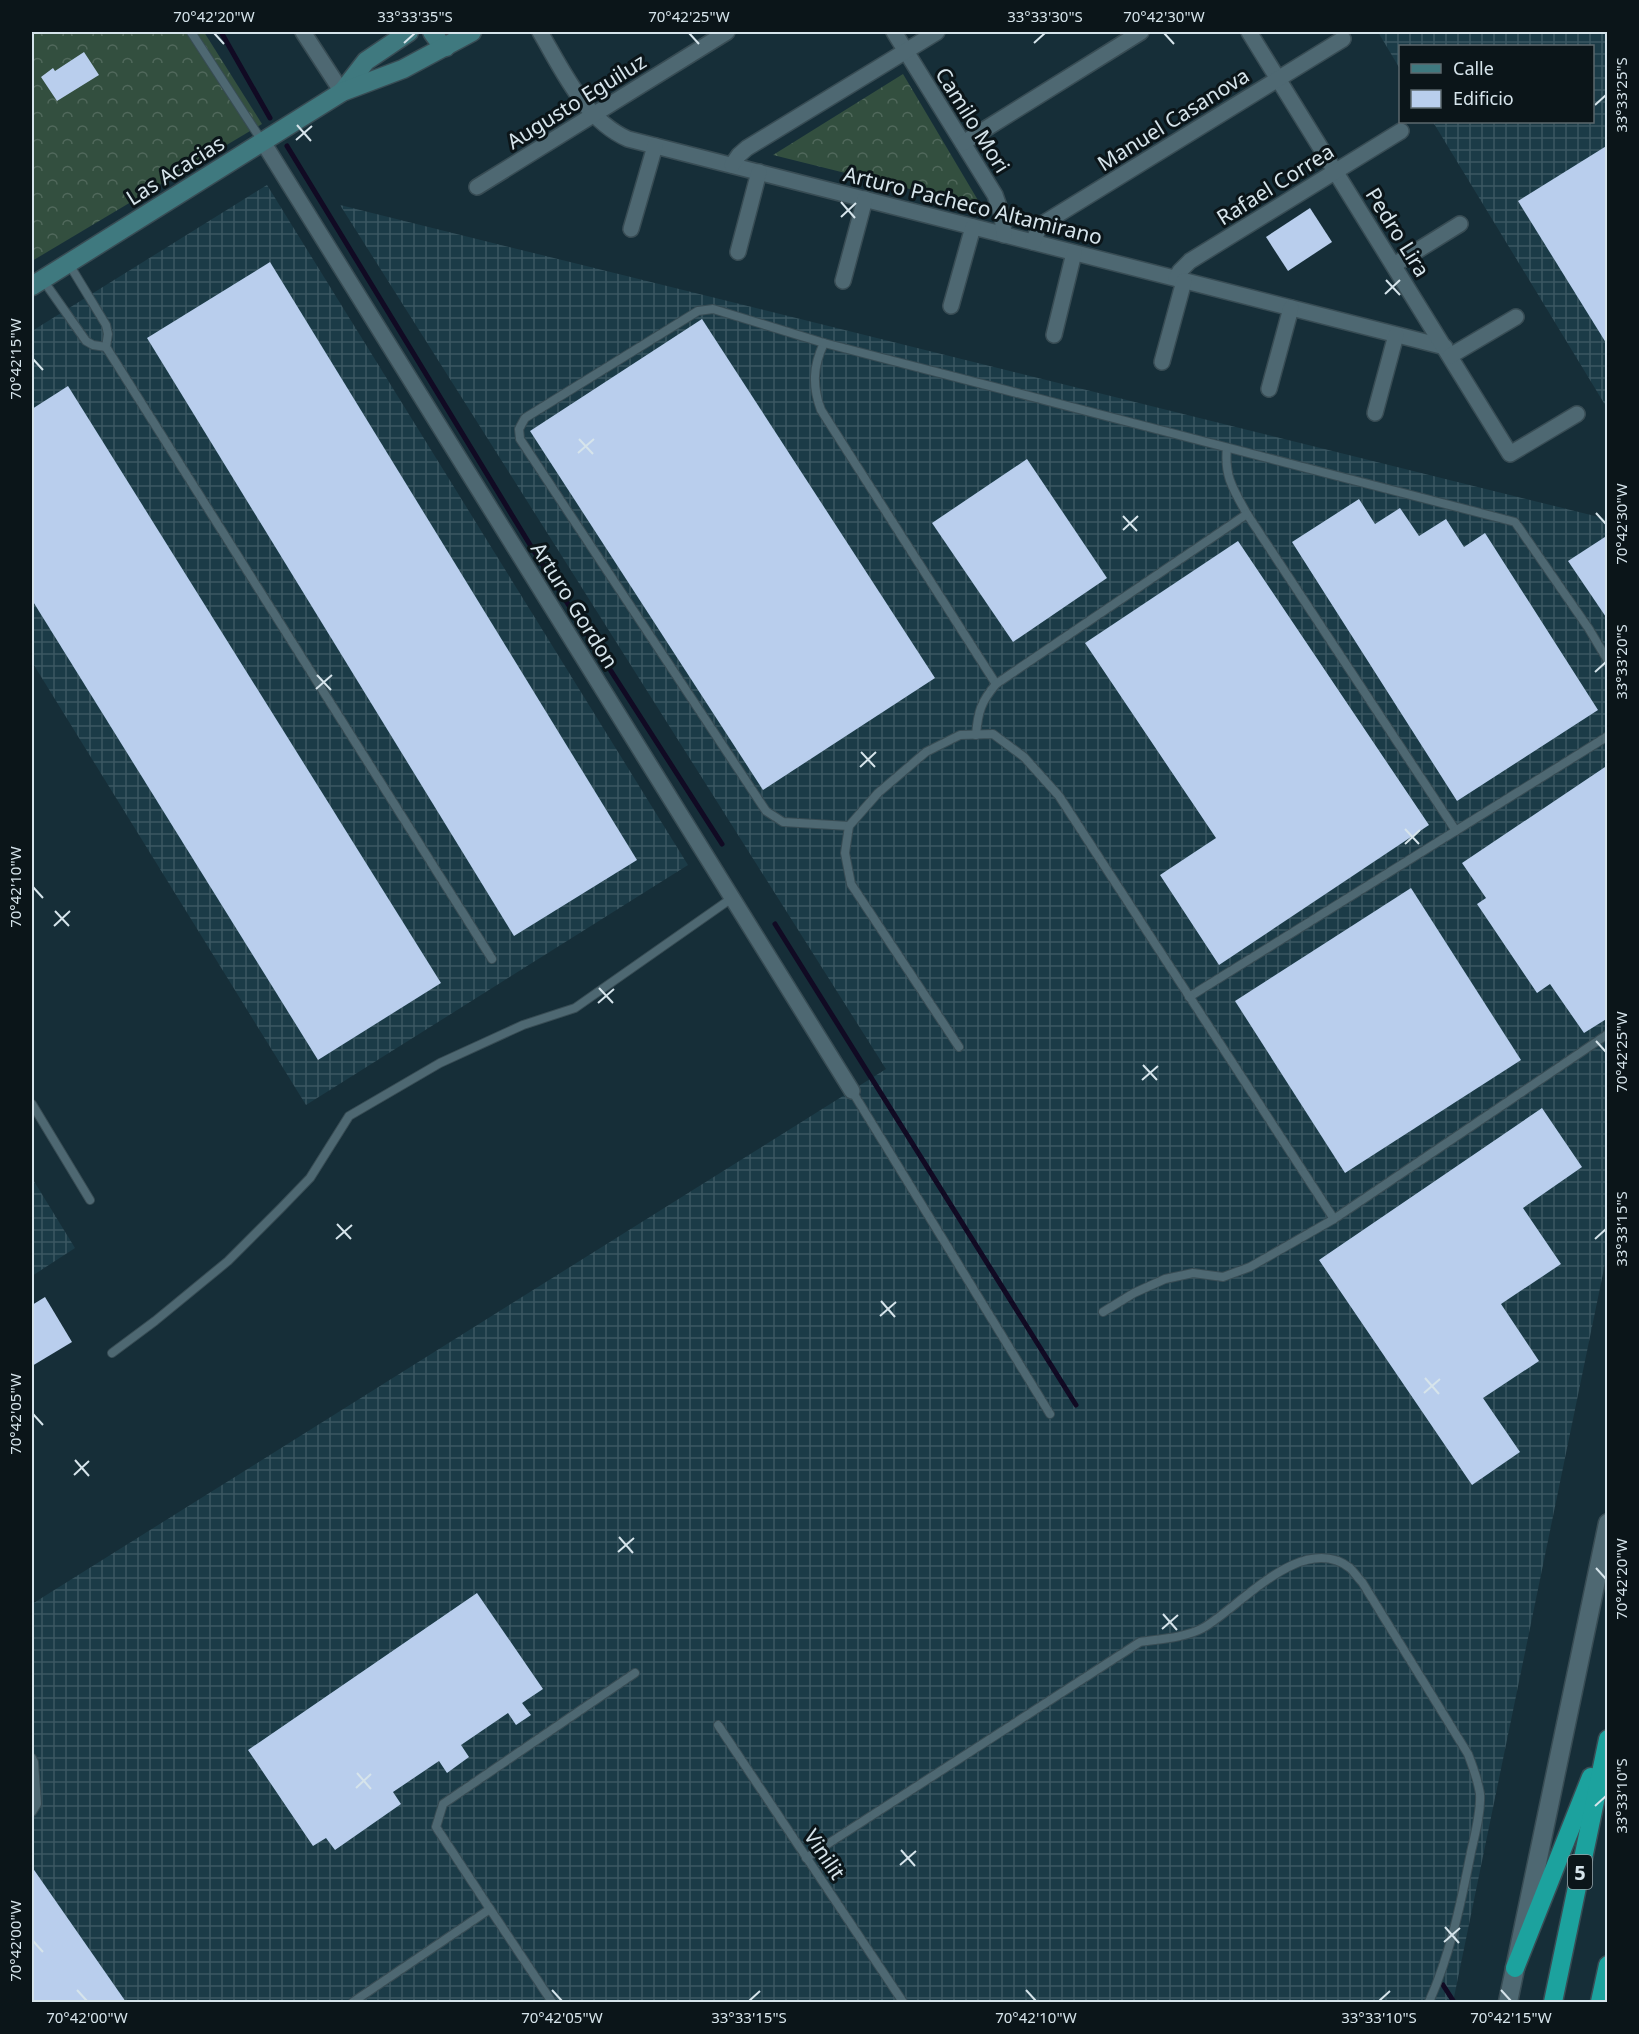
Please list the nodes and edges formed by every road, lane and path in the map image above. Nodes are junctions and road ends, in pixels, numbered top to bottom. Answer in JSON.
{"nodes":[{"id":1,"x":191,"y":32,"type":"edge"},
{"id":2,"x":303,"y":32,"type":"edge"},
{"id":3,"x":410,"y":32,"type":"edge"},
{"id":4,"x":432,"y":32,"type":"edge"},
{"id":5,"x":472,"y":32,"type":"edge"},
{"id":6,"x":540,"y":32,"type":"edge"},
{"id":7,"x":727,"y":32,"type":"edge"},
{"id":8,"x":894,"y":32,"type":"edge"},
{"id":9,"x":937,"y":32,"type":"edge"},
{"id":10,"x":1141,"y":32,"type":"edge"},
{"id":11,"x":1249,"y":32,"type":"edge"},
{"id":12,"x":1343,"y":39,"type":"dead end"},
{"id":13,"x":446,"y":47,"type":"junction"},
{"id":14,"x":906,"y":51,"type":"junction"},
{"id":15,"x":1278,"y":79,"type":"junction"},
{"id":16,"x":342,"y":92,"type":"junction"},
{"id":17,"x":593,"y":114,"type":"junction"},
{"id":18,"x":1401,"y":131,"type":"dead end"},
{"id":19,"x":263,"y":142,"type":"junction"},
{"id":20,"x":963,"y":143,"type":"junction"},
{"id":21,"x":655,"y":146,"type":"junction"},
{"id":22,"x":732,"y":165,"type":"junction"},
{"id":23,"x":759,"y":172,"type":"junction"},
{"id":24,"x":1335,"y":172,"type":"junction"},
{"id":25,"x":477,"y":187,"type":"dead end"},
{"id":26,"x":865,"y":199,"type":"junction"},
{"id":27,"x":1460,"y":224,"type":"dead end"},
{"id":28,"x":973,"y":227,"type":"junction"},
{"id":29,"x":631,"y":229,"type":"dead end"},
{"id":30,"x":1004,"y":235,"type":"junction"},
{"id":31,"x":1033,"y":242,"type":"junction"},
{"id":32,"x":738,"y":252,"type":"dead end"},
{"id":33,"x":1074,"y":253,"type":"junction"},
{"id":34,"x":69,"y":263,"type":"junction"},
{"id":35,"x":1394,"y":265,"type":"junction"},
{"id":36,"x":1180,"y":279,"type":"junction"},
{"id":37,"x":843,"y":281,"type":"dead end"},
{"id":38,"x":37,"y":282,"type":"edge"},
{"id":39,"x":951,"y":306,"type":"dead end"},
{"id":40,"x":1291,"y":308,"type":"junction"},
{"id":41,"x":1516,"y":317,"type":"dead end"},
{"id":42,"x":1054,"y":334,"type":"dead end"},
{"id":43,"x":1396,"y":334,"type":"junction"},
{"id":44,"x":825,"y":343,"type":"junction"},
{"id":45,"x":106,"y":347,"type":"junction"},
{"id":46,"x":1448,"y":351,"type":"junction"},
{"id":47,"x":1162,"y":362,"type":"dead end"},
{"id":48,"x":1269,"y":389,"type":"dead end"},
{"id":49,"x":1374,"y":413,"type":"dead end"},
{"id":50,"x":1577,"y":414,"type":"dead end"},
{"id":51,"x":1227,"y":448,"type":"junction"},
{"id":52,"x":1247,"y":514,"type":"junction"},
{"id":53,"x":1608,"y":661,"type":"edge"},
{"id":54,"x":996,"y":684,"type":"junction"},
{"id":55,"x":976,"y":735,"type":"junction"},
{"id":56,"x":1608,"y":736,"type":"edge"},
{"id":57,"x":849,"y":826,"type":"junction"},
{"id":58,"x":1456,"y":831,"type":"junction"},
{"id":59,"x":732,"y":898,"type":"junction"},
{"id":60,"x":492,"y":959,"type":"dead end"},
{"id":61,"x":1189,"y":997,"type":"junction"},
{"id":62,"x":1608,"y":1035,"type":"edge"},
{"id":63,"x":959,"y":1047,"type":"dead end"},
{"id":64,"x":852,"y":1091,"type":"joint"},
{"id":65,"x":32,"y":1104,"type":"edge"},
{"id":66,"x":90,"y":1200,"type":"dead end"},
{"id":67,"x":1334,"y":1219,"type":"junction"},
{"id":68,"x":1103,"y":1312,"type":"dead end"},
{"id":69,"x":112,"y":1353,"type":"dead end"},
{"id":70,"x":1050,"y":1414,"type":"dead end"},
{"id":71,"x":1608,"y":1523,"type":"edge"},
{"id":72,"x":635,"y":1673,"type":"dead end"},
{"id":73,"x":718,"y":1725,"type":"dead end"},
{"id":74,"x":1607,"y":1740,"type":"edge"},
{"id":75,"x":32,"y":1758,"type":"edge"},
{"id":76,"x":32,"y":1812,"type":"edge"},
{"id":77,"x":806,"y":1858,"type":"junction"},
{"id":78,"x":490,"y":1909,"type":"junction"},
{"id":79,"x":1608,"y":1965,"type":"edge"},
{"id":80,"x":1515,"y":1968,"type":"junction"},
{"id":81,"x":353,"y":2002,"type":"edge"},
{"id":82,"x":552,"y":2002,"type":"edge"},
{"id":83,"x":903,"y":2002,"type":"edge"},
{"id":84,"x":1429,"y":2002,"type":"edge"},
{"id":85,"x":1508,"y":2002,"type":"edge"},
{"id":86,"x":1553,"y":2002,"type":"edge"},
{"id":87,"x":1600,"y":2002,"type":"edge"}],
"edges":[{"from":1,"to":19,"type":"lane"},
{"from":2,"to":16,"type":"street"},
{"from":3,"to":16,"type":"main road","name":"Las Acacias"},
{"from":4,"to":13,"type":"main road"},
{"from":5,"to":13,"type":"main road","name":"Las Acacias"},
{"from":6,"to":17,"type":"street","name":"Arturo Pacheco Altamirano"},
{"from":7,"to":17,"type":"street","name":"Augusto Eguiluz"},
{"from":8,"to":14,"type":"street","name":"Camilo Mori"},
{"from":9,"to":14,"type":"street"},
{"from":10,"to":20,"type":"street"},
{"from":11,"to":15,"type":"street","name":"Pedro Lira"},
{"from":12,"to":15,"type":"street","name":"Manuel Casanova"},
{"from":13,"to":16,"type":"main road","name":"Las Acacias"},
{"from":14,"to":20,"type":"street","name":"Camilo Mori"},
{"from":14,"to":22,"type":"street"},
{"from":15,"to":24,"type":"street","name":"Pedro Lira"},
{"from":15,"to":31,"type":"street","name":"Manuel Casanova"},
{"from":16,"to":19,"type":"main road","name":"Las Acacias"},
{"from":17,"to":21,"type":"street","name":"Arturo Pacheco Altamirano"},
{"from":17,"to":25,"type":"street","name":"Augusto Eguiluz"},
{"from":18,"to":24,"type":"street","name":"Rafael Correa"},
{"from":19,"to":34,"type":"main road","name":"Las Acacias"},
{"from":19,"to":59,"type":"street","name":"Arturo Gordon"},
{"from":20,"to":30,"type":"street","name":"Camilo Mori"},
{"from":21,"to":22,"type":"street","name":"Arturo Pacheco Altamirano"},
{"from":21,"to":29,"type":"street"},
{"from":22,"to":23,"type":"street","name":"Arturo Pacheco Altamirano"},
{"from":23,"to":26,"type":"street","name":"Arturo Pacheco Altamirano"},
{"from":23,"to":32,"type":"street"},
{"from":24,"to":35,"type":"street","name":"Pedro Lira"},
{"from":24,"to":36,"type":"street","name":"Rafael Correa"},
{"from":26,"to":28,"type":"street","name":"Arturo Pacheco Altamirano"},
{"from":26,"to":37,"type":"street"},
{"from":27,"to":35,"type":"street"},
{"from":28,"to":30,"type":"street","name":"Arturo Pacheco Altamirano"},
{"from":28,"to":39,"type":"street"},
{"from":30,"to":31,"type":"street","name":"Arturo Pacheco Altamirano"},
{"from":31,"to":33,"type":"street","name":"Arturo Pacheco Altamirano"},
{"from":33,"to":36,"type":"street","name":"Arturo Pacheco Altamirano"},
{"from":33,"to":42,"type":"street"},
{"from":34,"to":38,"type":"main road","name":"Las Acacias"},
{"from":34,"to":45,"type":"lane"},
{"from":35,"to":46,"type":"street","name":"Pedro Lira"},
{"from":36,"to":40,"type":"street","name":"Arturo Pacheco Altamirano"},
{"from":36,"to":47,"type":"street"},
{"from":38,"to":45,"type":"lane"},
{"from":40,"to":43,"type":"street","name":"Arturo Pacheco Altamirano"},
{"from":40,"to":48,"type":"street"},
{"from":41,"to":46,"type":"street"},
{"from":43,"to":46,"type":"street","name":"Arturo Pacheco Altamirano"},
{"from":43,"to":49,"type":"street"},
{"from":44,"to":51,"type":"lane"},
{"from":44,"to":54,"type":"lane"},
{"from":44,"to":57,"type":"lane"},
{"from":45,"to":60,"type":"lane"},
{"from":46,"to":50,"type":"street","name":"Pedro Lira"},
{"from":51,"to":52,"type":"lane"},
{"from":51,"to":53,"type":"lane"},
{"from":52,"to":54,"type":"lane"},
{"from":52,"to":58,"type":"lane"},
{"from":54,"to":55,"type":"lane"},
{"from":55,"to":57,"type":"lane"},
{"from":55,"to":61,"type":"lane"},
{"from":56,"to":58,"type":"lane"},
{"from":57,"to":63,"type":"lane"},
{"from":58,"to":61,"type":"lane"},
{"from":59,"to":64,"type":"street","name":"Arturo Gordon"},
{"from":59,"to":69,"type":"lane"},
{"from":61,"to":67,"type":"lane"},
{"from":62,"to":67,"type":"lane"},
{"from":64,"to":70,"type":"lane"},
{"from":65,"to":66,"type":"lane"},
{"from":67,"to":68,"type":"lane"},
{"from":71,"to":80,"type":"street"},
{"from":72,"to":78,"type":"lane"},
{"from":73,"to":77,"type":"lane","name":"Vinilit"},
{"from":74,"to":80,"type":"highway"},
{"from":74,"to":86,"type":"highway","number":"5"},
{"from":75,"to":76,"type":"lane"},
{"from":77,"to":83,"type":"lane","name":"Vinilit"},
{"from":77,"to":84,"type":"lane"},
{"from":78,"to":81,"type":"lane"},
{"from":78,"to":82,"type":"lane"},
{"from":79,"to":87,"type":"highway"},
{"from":80,"to":85,"type":"street"}]}
